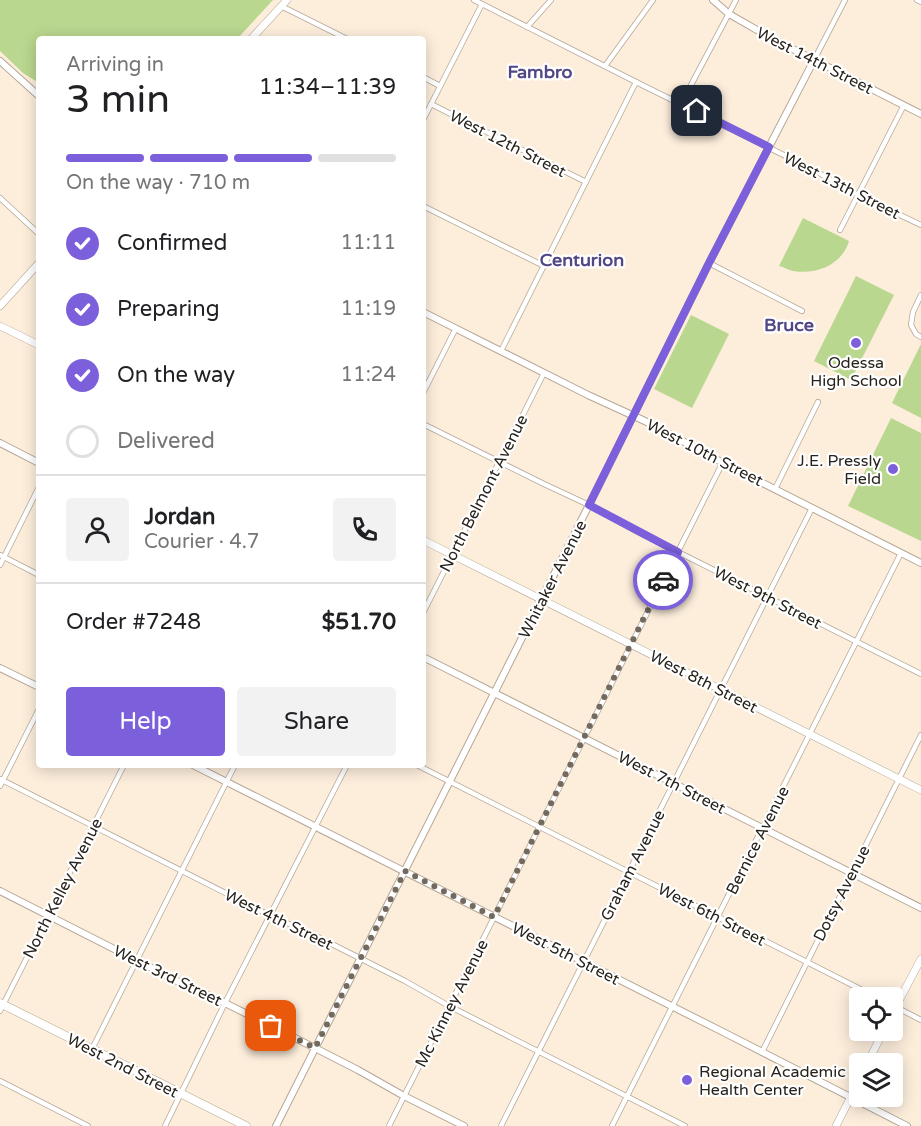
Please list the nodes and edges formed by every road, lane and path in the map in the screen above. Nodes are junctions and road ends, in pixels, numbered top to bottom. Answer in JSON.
{"nodes":[{"id":1,"x":474,"y":0,"type":"edge"},
{"id":2,"x":552,"y":0,"type":"edge"},
{"id":3,"x":653,"y":0,"type":"edge"},
{"id":4,"x":713,"y":0,"type":"edge"},
{"id":5,"x":736,"y":0,"type":"edge"},
{"id":6,"x":845,"y":0,"type":"edge"},
{"id":7,"x":284,"y":3,"type":"edge"},
{"id":8,"x":482,"y":4,"type":"junction"},
{"id":9,"x":729,"y":14,"type":"junction"},
{"id":10,"x":527,"y":27,"type":"junction"},
{"id":11,"x":254,"y":36,"type":"edge"},
{"id":12,"x":342,"y":36,"type":"edge"},
{"id":13,"x":814,"y":60,"type":"junction"},
{"id":14,"x":0,"y":62,"type":"edge"},
{"id":15,"x":604,"y":66,"type":"junction"},
{"id":16,"x":426,"y":79,"type":"edge"},
{"id":17,"x":636,"y":82,"type":"junction"},
{"id":18,"x":440,"y":86,"type":"junction"},
{"id":19,"x":36,"y":93,"type":"edge"},
{"id":20,"x":431,"y":104,"type":"junction"},
{"id":21,"x":681,"y":104,"type":"junction"},
{"id":22,"x":904,"y":105,"type":"junction"},
{"id":23,"x":426,"y":114,"type":"edge"},
{"id":24,"x":921,"y":114,"type":"edge"},
{"id":25,"x":769,"y":147,"type":"junction"},
{"id":26,"x":586,"y":182,"type":"junction"},
{"id":27,"x":858,"y":195,"type":"junction"},
{"id":28,"x":0,"y":198,"type":"edge"},
{"id":29,"x":426,"y":207,"type":"edge"},
{"id":30,"x":921,"y":225,"type":"edge"},
{"id":31,"x":36,"y":231,"type":"edge"},
{"id":32,"x":840,"y":231,"type":"dead end"},
{"id":33,"x":709,"y":263,"type":"junction"},
{"id":34,"x":36,"y":266,"type":"edge"},
{"id":35,"x":544,"y":266,"type":"junction"},
{"id":36,"x":921,"y":296,"type":"edge"},
{"id":37,"x":0,"y":306,"type":"edge"},
{"id":38,"x":802,"y":311,"type":"dead end"},
{"id":39,"x":426,"y":313,"type":"edge"},
{"id":40,"x":0,"y":326,"type":"edge"},
{"id":41,"x":456,"y":328,"type":"junction"},
{"id":42,"x":921,"y":337,"type":"edge"},
{"id":43,"x":36,"y":344,"type":"edge"},
{"id":44,"x":501,"y":351,"type":"junction"},
{"id":45,"x":544,"y":373,"type":"junction"},
{"id":46,"x":426,"y":387,"type":"edge"},
{"id":47,"x":818,"y":402,"type":"dead end"},
{"id":48,"x":634,"y":416,"type":"junction"},
{"id":49,"x":426,"y":426,"type":"edge"},
{"id":50,"x":0,"y":443,"type":"edge"},
{"id":51,"x":36,"y":461,"type":"edge"},
{"id":52,"x":499,"y":462,"type":"junction"},
{"id":53,"x":723,"y":462,"type":"junction"},
{"id":54,"x":775,"y":489,"type":"junction"},
{"id":55,"x":36,"y":493,"type":"edge"},
{"id":56,"x":589,"y":505,"type":"junction"},
{"id":57,"x":812,"y":508,"type":"junction"},
{"id":58,"x":426,"y":541,"type":"edge"},
{"id":59,"x":678,"y":552,"type":"junction"},
{"id":60,"x":901,"y":553,"type":"junction"},
{"id":61,"x":452,"y":554,"type":"junction"},
{"id":62,"x":2,"y":556,"type":"edge"},
{"id":63,"x":921,"y":563,"type":"edge"},
{"id":64,"x":0,"y":564,"type":"edge"},
{"id":65,"x":36,"y":573,"type":"edge"},
{"id":66,"x":767,"y":597,"type":"junction"},
{"id":67,"x":541,"y":599,"type":"junction"},
{"id":68,"x":426,"y":607,"type":"edge"},
{"id":69,"x":856,"y":642,"type":"junction"},
{"id":70,"x":631,"y":644,"type":"junction"},
{"id":71,"x":426,"y":658,"type":"edge"},
{"id":72,"x":0,"y":668,"type":"edge"},
{"id":73,"x":921,"y":674,"type":"edge"},
{"id":74,"x":36,"y":686,"type":"edge"},
{"id":75,"x":721,"y":689,"type":"junction"},
{"id":76,"x":495,"y":692,"type":"junction"},
{"id":77,"x":36,"y":715,"type":"edge"},
{"id":78,"x":810,"y":734,"type":"junction"},
{"id":79,"x":921,"y":735,"type":"edge"},
{"id":80,"x":584,"y":738,"type":"junction"},
{"id":81,"x":122,"y":768,"type":"edge"},
{"id":82,"x":200,"y":768,"type":"edge"},
{"id":83,"x":234,"y":768,"type":"edge"},
{"id":84,"x":346,"y":768,"type":"edge"},
{"id":85,"x":423,"y":768,"type":"edge"},
{"id":86,"x":899,"y":779,"type":"junction"},
{"id":87,"x":1,"y":780,"type":"edge"},
{"id":88,"x":449,"y":781,"type":"junction"},
{"id":89,"x":227,"y":782,"type":"junction"},
{"id":90,"x":674,"y":783,"type":"junction"},
{"id":91,"x":0,"y":786,"type":"edge"},
{"id":92,"x":921,"y":790,"type":"edge"},
{"id":93,"x":93,"y":826,"type":"junction"},
{"id":94,"x":316,"y":827,"type":"junction"},
{"id":95,"x":539,"y":827,"type":"junction"},
{"id":96,"x":763,"y":828,"type":"junction"},
{"id":97,"x":182,"y":871,"type":"junction"},
{"id":98,"x":405,"y":871,"type":"junction"},
{"id":99,"x":629,"y":872,"type":"junction"},
{"id":100,"x":852,"y":873,"type":"junction"},
{"id":101,"x":0,"y":891,"type":"edge"},
{"id":102,"x":921,"y":908,"type":"edge"},
{"id":103,"x":48,"y":915,"type":"junction"},
{"id":104,"x":271,"y":916,"type":"junction"},
{"id":105,"x":494,"y":917,"type":"junction"},
{"id":106,"x":718,"y":917,"type":"junction"},
{"id":107,"x":360,"y":959,"type":"junction"},
{"id":108,"x":921,"y":959,"type":"edge"},
{"id":109,"x":136,"y":960,"type":"junction"},
{"id":110,"x":584,"y":962,"type":"junction"},
{"id":111,"x":807,"y":962,"type":"junction"},
{"id":112,"x":856,"y":987,"type":"edge"},
{"id":113,"x":903,"y":990,"type":"edge"},
{"id":114,"x":225,"y":1003,"type":"junction"},
{"id":115,"x":1,"y":1006,"type":"edge"},
{"id":116,"x":449,"y":1006,"type":"junction"},
{"id":117,"x":672,"y":1007,"type":"junction"},
{"id":118,"x":903,"y":1011,"type":"edge"},
{"id":119,"x":921,"y":1020,"type":"edge"},
{"id":120,"x":315,"y":1048,"type":"junction"},
{"id":121,"x":92,"y":1049,"type":"junction"},
{"id":122,"x":538,"y":1052,"type":"junction"},
{"id":123,"x":762,"y":1052,"type":"junction"},
{"id":124,"x":0,"y":1081,"type":"edge"},
{"id":125,"x":181,"y":1094,"type":"junction"},
{"id":126,"x":404,"y":1096,"type":"junction"},
{"id":127,"x":627,"y":1096,"type":"junction"},
{"id":128,"x":849,"y":1096,"type":"edge"},
{"id":129,"x":849,"y":1098,"type":"edge"},
{"id":130,"x":871,"y":1107,"type":"edge"},
{"id":131,"x":88,"y":1126,"type":"edge"},
{"id":132,"x":165,"y":1126,"type":"edge"},
{"id":133,"x":246,"y":1126,"type":"edge"},
{"id":134,"x":276,"y":1126,"type":"edge"},
{"id":135,"x":389,"y":1126,"type":"edge"},
{"id":136,"x":464,"y":1126,"type":"edge"},
{"id":137,"x":501,"y":1126,"type":"edge"},
{"id":138,"x":612,"y":1126,"type":"edge"},
{"id":139,"x":685,"y":1126,"type":"edge"},
{"id":140,"x":836,"y":1126,"type":"edge"},
{"id":141,"x":907,"y":1126,"type":"edge"}],
"edges":[{"from":1,"to":8,"type":"street","name":"West 13th Street"},
{"from":2,"to":10,"type":"street"},
{"from":3,"to":15,"type":"street"},
{"from":4,"to":9,"type":"street","name":"West 14th Street"},
{"from":5,"to":9,"type":"street"},
{"from":6,"to":13,"type":"street","name":"Whitaker Avenue"},
{"from":7,"to":11,"type":"main road"},
{"from":7,"to":12,"type":"street"},
{"from":8,"to":10,"type":"street","name":"West 13th Street"},
{"from":8,"to":18,"type":"street"},
{"from":9,"to":13,"type":"street","name":"West 14th Street"},
{"from":9,"to":21,"type":"street"},
{"from":10,"to":15,"type":"street","name":"West 13th Street"},
{"from":13,"to":22,"type":"street","name":"West 14th Street"},
{"from":13,"to":25,"type":"street","name":"Whitaker Avenue"},
{"from":14,"to":19,"type":"street"},
{"from":15,"to":17,"type":"street","name":"West 13th Street"},
{"from":16,"to":18,"type":"street"},
{"from":17,"to":21,"type":"street","name":"West 13th Street"},
{"from":17,"to":26,"type":"street"},
{"from":18,"to":20,"type":"street"},
{"from":20,"to":23,"type":"street"},
{"from":20,"to":26,"type":"street","name":"West 12th Street"},
{"from":21,"to":25,"type":"street","name":"West 13th Street"},
{"from":22,"to":24,"type":"street","name":"West 14th Street"},
{"from":22,"to":27,"type":"street"},
{"from":25,"to":27,"type":"street","name":"West 13th Street"},
{"from":25,"to":33,"type":"street","name":"Whitaker Avenue"},
{"from":26,"to":35,"type":"street"},
{"from":27,"to":30,"type":"street","name":"West 13th Street"},
{"from":27,"to":32,"type":"street"},
{"from":28,"to":31,"type":"street"},
{"from":29,"to":35,"type":"street"},
{"from":33,"to":38,"type":"street"},
{"from":33,"to":48,"type":"street","name":"Whitaker Avenue"},
{"from":34,"to":37,"type":"main road"},
{"from":35,"to":44,"type":"street"},
{"from":36,"to":42,"type":"street"},
{"from":39,"to":41,"type":"street","name":"West 10th Street"},
{"from":40,"to":43,"type":"main road"},
{"from":41,"to":44,"type":"street","name":"West 10th Street"},
{"from":41,"to":46,"type":"street"},
{"from":44,"to":45,"type":"street","name":"West 10th Street"},
{"from":45,"to":48,"type":"street","name":"West 10th Street"},
{"from":45,"to":52,"type":"street","name":"North Belmont Avenue"},
{"from":47,"to":54,"type":"street"},
{"from":48,"to":53,"type":"street","name":"West 10th Street"},
{"from":48,"to":56,"type":"street","name":"Whitaker Avenue"},
{"from":49,"to":52,"type":"street","name":"West 9th Street"},
{"from":50,"to":51,"type":"street"},
{"from":52,"to":56,"type":"street","name":"West 9th Street"},
{"from":52,"to":61,"type":"street","name":"North Belmont Avenue"},
{"from":53,"to":54,"type":"street","name":"West 10th Street"},
{"from":53,"to":59,"type":"street","name":"Mc Kinney Avenue"},
{"from":54,"to":57,"type":"street","name":"West 10th Street"},
{"from":55,"to":62,"type":"street"},
{"from":56,"to":59,"type":"street","name":"West 9th Street"},
{"from":56,"to":67,"type":"street","name":"Whitaker Avenue"},
{"from":57,"to":60,"type":"street","name":"West 10th Street"},
{"from":57,"to":66,"type":"street","name":"Graham Avenue"},
{"from":58,"to":61,"type":"main road","name":"West 8th Street"},
{"from":59,"to":66,"type":"street","name":"West 9th Street"},
{"from":59,"to":70,"type":"street","name":"Mc Kinney Avenue"},
{"from":60,"to":63,"type":"street","name":"West 10th Street"},
{"from":60,"to":69,"type":"street","name":"Bernice Avenue"},
{"from":61,"to":67,"type":"main road","name":"West 8th Street"},
{"from":61,"to":68,"type":"street","name":"North Belmont Avenue"},
{"from":62,"to":64,"type":"street"},
{"from":62,"to":65,"type":"street"},
{"from":66,"to":69,"type":"street","name":"West 9th Street"},
{"from":66,"to":75,"type":"street","name":"Graham Avenue"},
{"from":67,"to":70,"type":"main road","name":"West 8th Street"},
{"from":67,"to":76,"type":"street","name":"Whitaker Avenue"},
{"from":69,"to":73,"type":"street","name":"West 9th Street"},
{"from":69,"to":78,"type":"street","name":"Bernice Avenue"},
{"from":70,"to":75,"type":"main road","name":"West 8th Street"},
{"from":70,"to":80,"type":"street","name":"Mc Kinney Avenue"},
{"from":71,"to":76,"type":"street","name":"West 7th Street"},
{"from":72,"to":74,"type":"street"},
{"from":75,"to":78,"type":"main road","name":"West 8th Street"},
{"from":75,"to":90,"type":"street","name":"Graham Avenue"},
{"from":76,"to":80,"type":"street","name":"West 7th Street"},
{"from":76,"to":88,"type":"street","name":"Whitaker Avenue"},
{"from":77,"to":87,"type":"street"},
{"from":78,"to":86,"type":"main road","name":"West 8th Street"},
{"from":78,"to":96,"type":"street","name":"Bernice Avenue"},
{"from":79,"to":86,"type":"street","name":"Dotsy Avenue"},
{"from":80,"to":90,"type":"street","name":"West 7th Street"},
{"from":80,"to":95,"type":"street","name":"Mc Kinney Avenue"},
{"from":81,"to":93,"type":"street","name":"North Kelley Avenue"},
{"from":82,"to":89,"type":"street","name":"West 5th Street"},
{"from":83,"to":89,"type":"street"},
{"from":84,"to":94,"type":"street"},
{"from":85,"to":88,"type":"street","name":"West 6th Street"},
{"from":86,"to":92,"type":"main road","name":"West 8th Street"},
{"from":86,"to":100,"type":"street","name":"Dotsy Avenue"},
{"from":87,"to":91,"type":"street"},
{"from":87,"to":93,"type":"street","name":"West 4th Street"},
{"from":88,"to":95,"type":"street","name":"West 6th Street"},
{"from":88,"to":98,"type":"street","name":"Whitaker Avenue"},
{"from":89,"to":94,"type":"street","name":"West 5th Street"},
{"from":89,"to":97,"type":"street"},
{"from":90,"to":96,"type":"street","name":"West 7th Street"},
{"from":90,"to":99,"type":"street","name":"Graham Avenue"},
{"from":93,"to":97,"type":"street","name":"West 4th Street"},
{"from":93,"to":103,"type":"street","name":"North Kelley Avenue"},
{"from":94,"to":98,"type":"street","name":"West 5th Street"},
{"from":94,"to":104,"type":"street"},
{"from":95,"to":99,"type":"street","name":"West 6th Street"},
{"from":95,"to":105,"type":"street","name":"Mc Kinney Avenue"},
{"from":96,"to":100,"type":"street","name":"West 7th Street"},
{"from":96,"to":106,"type":"street","name":"Bernice Avenue"},
{"from":97,"to":104,"type":"street","name":"West 4th Street"},
{"from":97,"to":109,"type":"street"},
{"from":98,"to":105,"type":"street","name":"West 5th Street"},
{"from":98,"to":107,"type":"street","name":"Whitaker Avenue"},
{"from":99,"to":106,"type":"street","name":"West 6th Street"},
{"from":99,"to":110,"type":"street","name":"Graham Avenue"},
{"from":100,"to":102,"type":"street","name":"West 7th Street"},
{"from":100,"to":111,"type":"street","name":"Dotsy Avenue"},
{"from":101,"to":103,"type":"street","name":"West 3rd Street"},
{"from":103,"to":109,"type":"street","name":"West 3rd Street"},
{"from":103,"to":115,"type":"street","name":"North Kelley Avenue"},
{"from":104,"to":107,"type":"street","name":"West 4th Street"},
{"from":104,"to":114,"type":"street"},
{"from":105,"to":110,"type":"street","name":"West 5th Street"},
{"from":105,"to":116,"type":"street","name":"Mc Kinney Avenue"},
{"from":106,"to":111,"type":"street","name":"West 6th Street"},
{"from":106,"to":117,"type":"street","name":"Bernice Avenue"},
{"from":107,"to":116,"type":"street","name":"West 4th Street"},
{"from":107,"to":120,"type":"street","name":"Whitaker Avenue"},
{"from":108,"to":113,"type":"main road"},
{"from":109,"to":114,"type":"street","name":"West 3rd Street"},
{"from":109,"to":121,"type":"street"},
{"from":110,"to":117,"type":"street","name":"West 5th Street"},
{"from":110,"to":122,"type":"street","name":"Graham Avenue"},
{"from":111,"to":112,"type":"street","name":"West 6th Street"},
{"from":111,"to":123,"type":"street","name":"Dotsy Avenue"},
{"from":114,"to":120,"type":"street","name":"West 3rd Street"},
{"from":114,"to":125,"type":"street"},
{"from":115,"to":121,"type":"main road","name":"West 2nd Street"},
{"from":116,"to":122,"type":"street","name":"West 4th Street"},
{"from":116,"to":126,"type":"street","name":"Mc Kinney Avenue"},
{"from":117,"to":123,"type":"street","name":"West 5th Street"},
{"from":117,"to":127,"type":"street","name":"Bernice Avenue"},
{"from":118,"to":119,"type":"street"},
{"from":120,"to":126,"type":"street","name":"West 3rd Street"},
{"from":120,"to":134,"type":"street","name":"Whitaker Avenue"},
{"from":121,"to":125,"type":"main road","name":"West 2nd Street"},
{"from":122,"to":127,"type":"street","name":"West 4th Street"},
{"from":122,"to":137,"type":"street","name":"Graham Avenue"},
{"from":123,"to":128,"type":"street","name":"West 5th Street"},
{"from":124,"to":131,"type":"street"},
{"from":125,"to":132,"type":"street"},
{"from":125,"to":133,"type":"main road","name":"West 2nd Street"},
{"from":126,"to":135,"type":"street","name":"Mc Kinney Avenue"},
{"from":126,"to":136,"type":"street","name":"West 3rd Street"},
{"from":127,"to":138,"type":"street","name":"Bernice Avenue"},
{"from":127,"to":139,"type":"street","name":"West 4th Street"},
{"from":129,"to":140,"type":"main road"},
{"from":130,"to":141,"type":"street","name":"West 5th Street"}]}
